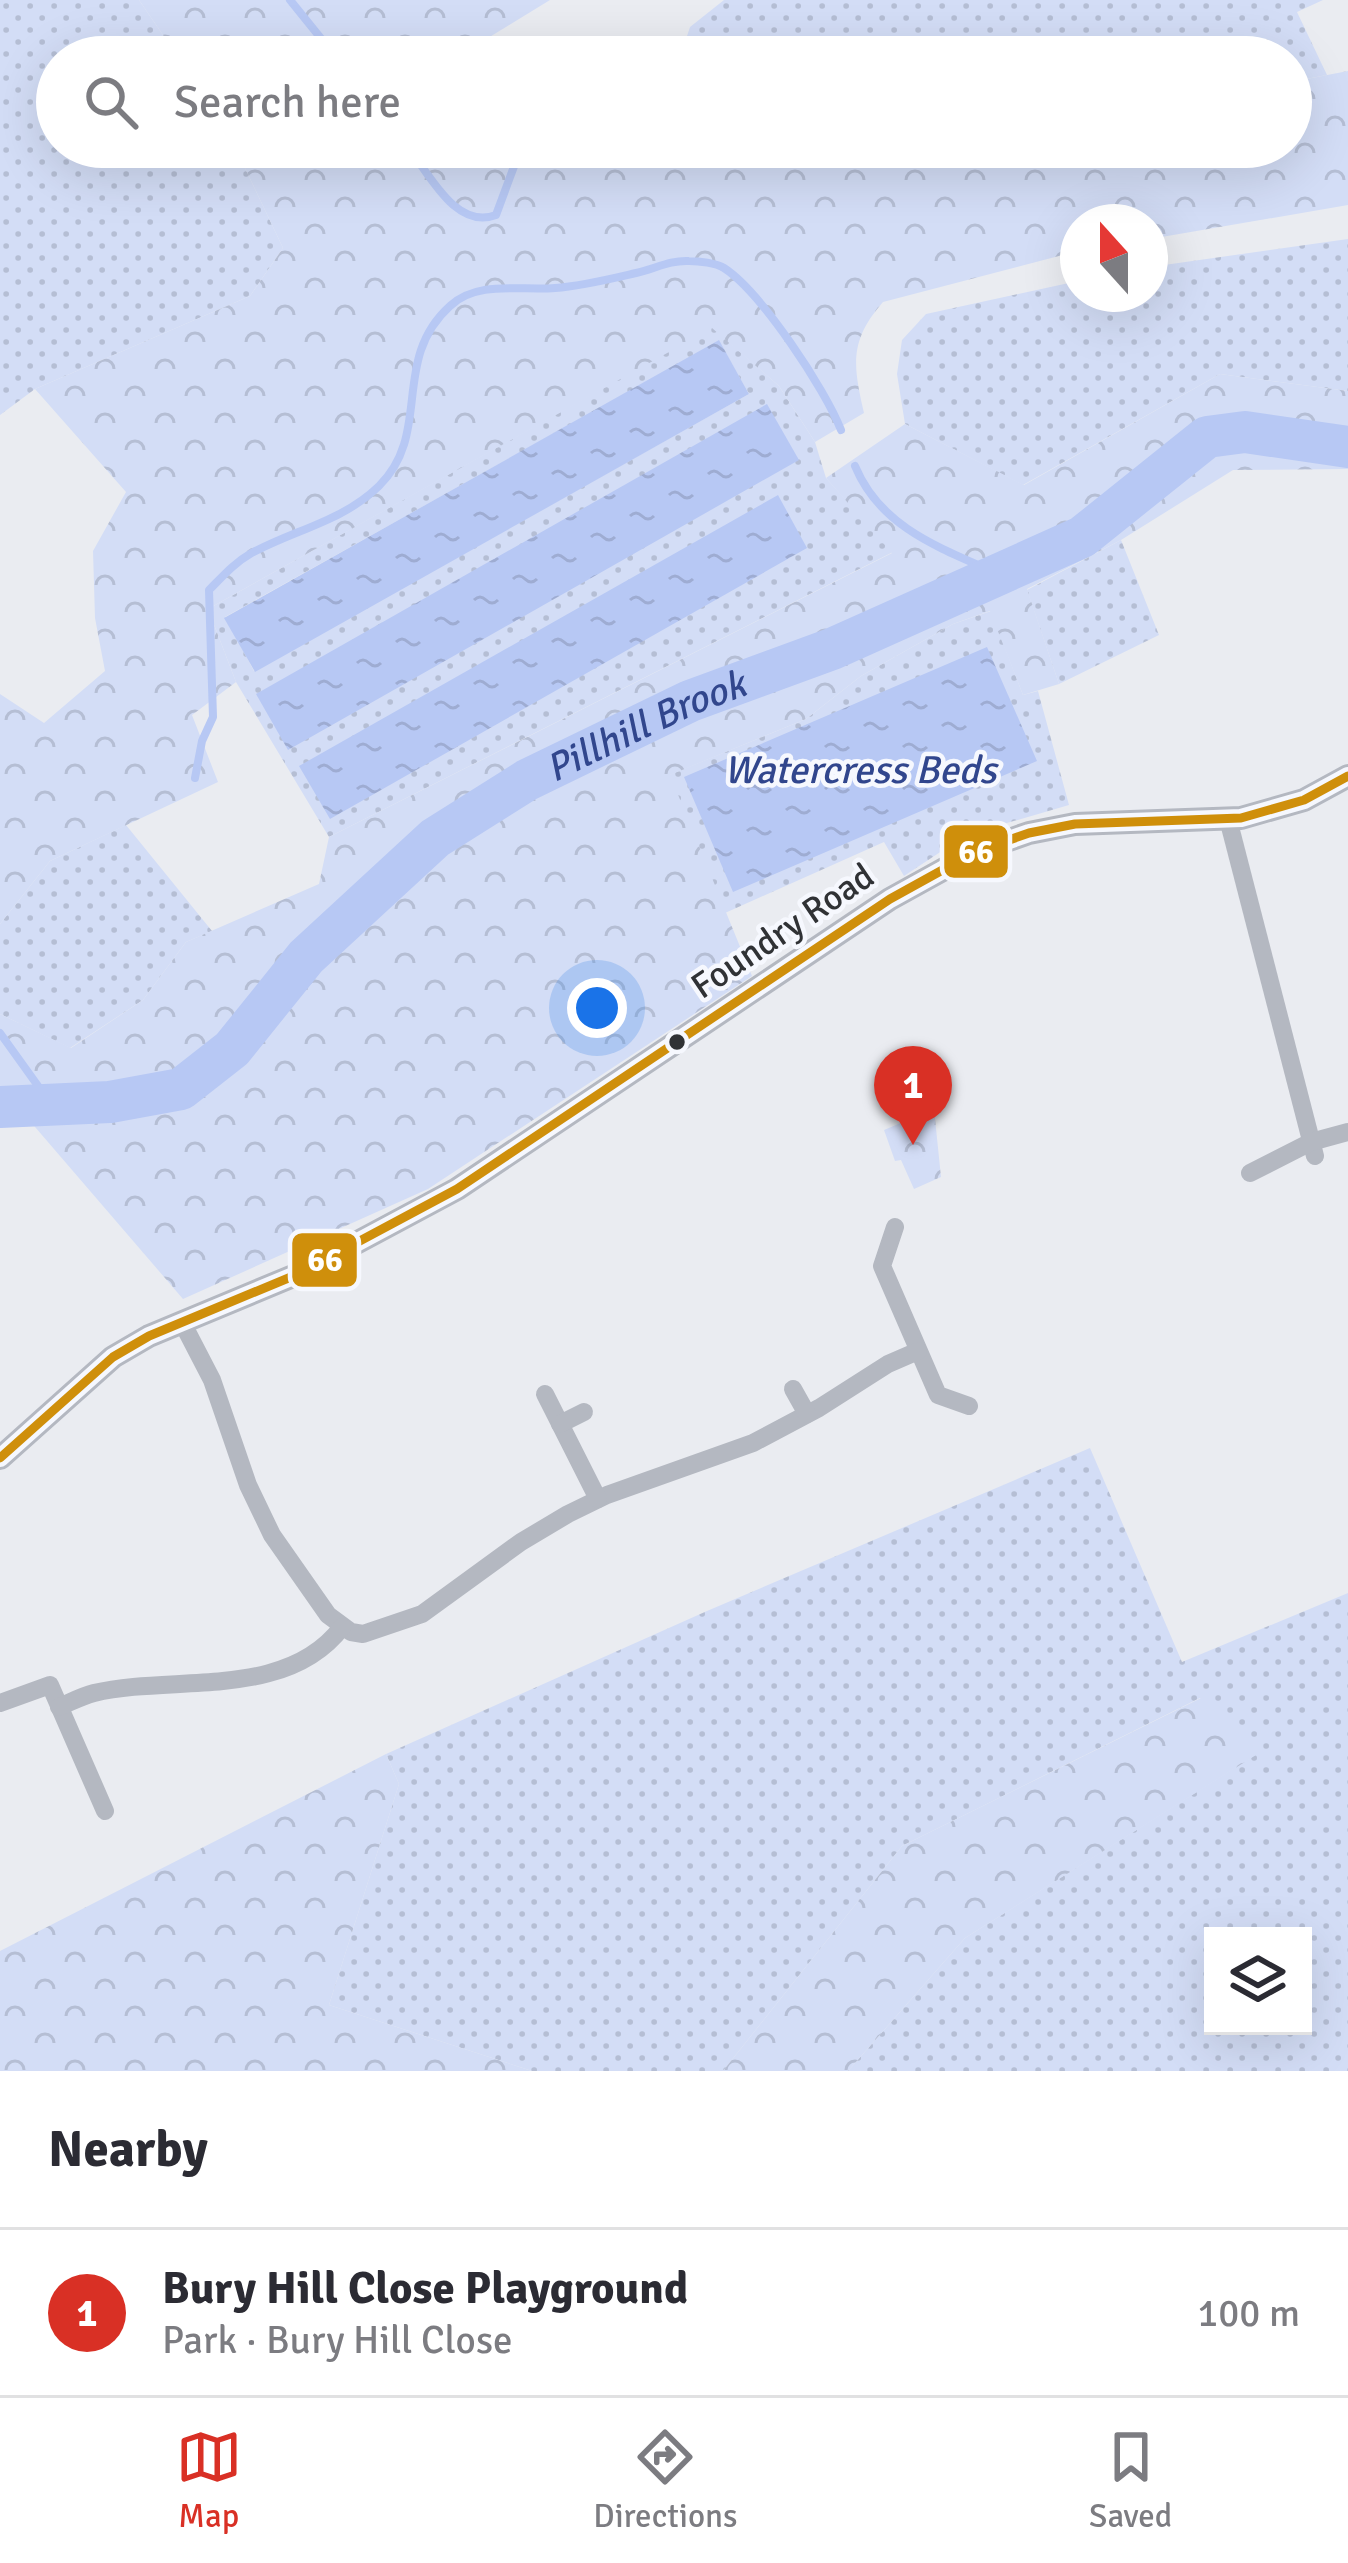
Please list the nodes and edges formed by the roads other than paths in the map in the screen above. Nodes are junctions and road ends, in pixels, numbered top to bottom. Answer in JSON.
{"nodes":[{"id":1,"x":1348,"y":776,"type":"edge"},
{"id":2,"x":1228,"y":819,"type":"junction"},
{"id":3,"x":1348,"y":1132,"type":"edge"},
{"id":4,"x":1313,"y":1149,"type":"junction"},
{"id":5,"x":1250,"y":1172,"type":"dead end"},
{"id":6,"x":895,"y":1227,"type":"dead end"},
{"id":7,"x":183,"y":1324,"type":"junction"},
{"id":8,"x":918,"y":1351,"type":"junction"},
{"id":9,"x":793,"y":1389,"type":"dead end"},
{"id":10,"x":545,"y":1394,"type":"dead end"},
{"id":11,"x":969,"y":1406,"type":"dead end"},
{"id":12,"x":584,"y":1412,"type":"dead end"},
{"id":13,"x":807,"y":1414,"type":"junction"},
{"id":14,"x":560,"y":1424,"type":"junction"},
{"id":15,"x":0,"y":1458,"type":"edge"},
{"id":16,"x":598,"y":1499,"type":"junction"},
{"id":17,"x":342,"y":1627,"type":"junction"},
{"id":18,"x":0,"y":1703,"type":"edge"},
{"id":19,"x":59,"y":1707,"type":"junction"},
{"id":20,"x":105,"y":1811,"type":"dead end"}],
"edges":[{"from":1,"to":2,"type":"street","name":"Foundry Road"},
{"from":2,"to":4,"type":"street"},
{"from":2,"to":7,"type":"street","name":"Foundry Road"},
{"from":3,"to":4,"type":"street"},
{"from":4,"to":5,"type":"street"},
{"from":6,"to":8,"type":"street"},
{"from":7,"to":15,"type":"street","name":"Foundry Road"},
{"from":7,"to":17,"type":"street"},
{"from":8,"to":11,"type":"street"},
{"from":8,"to":13,"type":"street"},
{"from":9,"to":13,"type":"street"},
{"from":10,"to":14,"type":"street"},
{"from":12,"to":14,"type":"street"},
{"from":13,"to":16,"type":"street"},
{"from":14,"to":16,"type":"street"},
{"from":16,"to":17,"type":"street"},
{"from":17,"to":19,"type":"street"},
{"from":18,"to":19,"type":"street"},
{"from":19,"to":20,"type":"street"}]}
